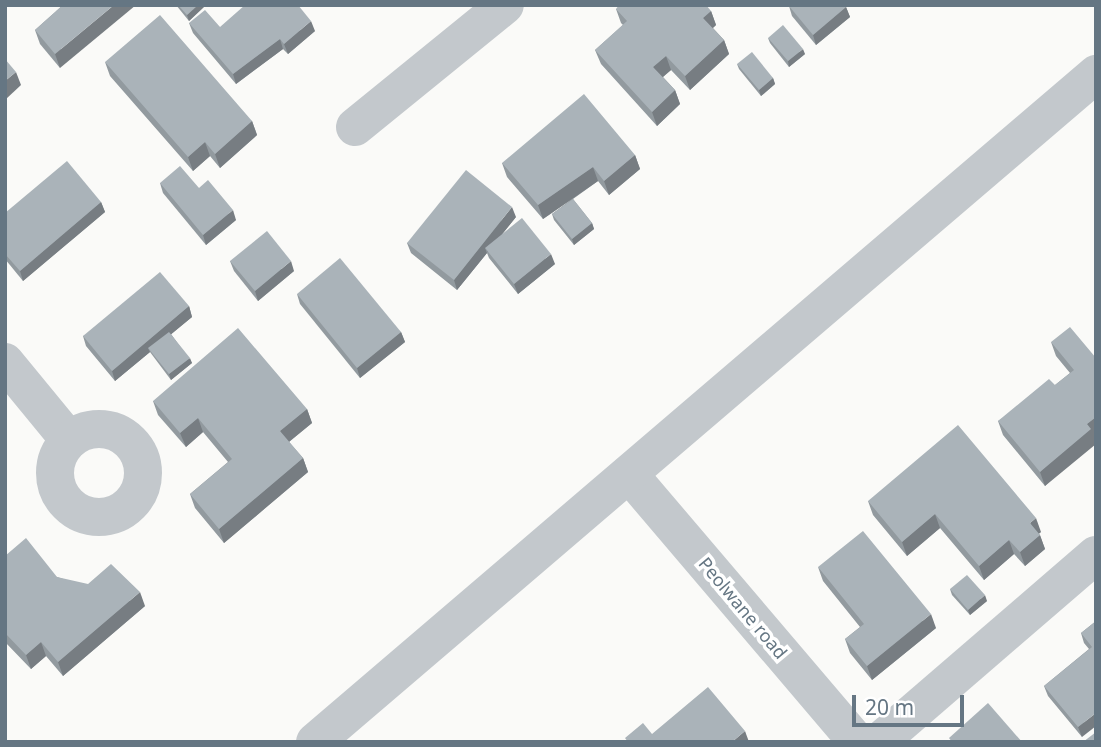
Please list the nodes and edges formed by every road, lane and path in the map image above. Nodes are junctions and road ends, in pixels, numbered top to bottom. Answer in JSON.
{"nodes":[{"id":1,"x":505,"y":5,"type":"edge"},
{"id":2,"x":1096,"y":74,"type":"edge"},
{"id":3,"x":355,"y":127,"type":"dead end"},
{"id":4,"x":5,"y":362,"type":"edge"},
{"id":5,"x":69,"y":440,"type":"dead end"},
{"id":6,"x":629,"y":474,"type":"junction"},
{"id":7,"x":1096,"y":555,"type":"edge"},
{"id":8,"x":315,"y":742,"type":"edge"},
{"id":9,"x":857,"y":742,"type":"edge"},
{"id":10,"x":879,"y":742,"type":"edge"}],
"edges":[{"from":1,"to":3,"type":"street"},
{"from":2,"to":6,"type":"street"},
{"from":4,"to":5,"type":"street"},
{"from":6,"to":8,"type":"street"},
{"from":6,"to":9,"type":"street","name":"Peolwane road"},
{"from":7,"to":10,"type":"street"}]}
